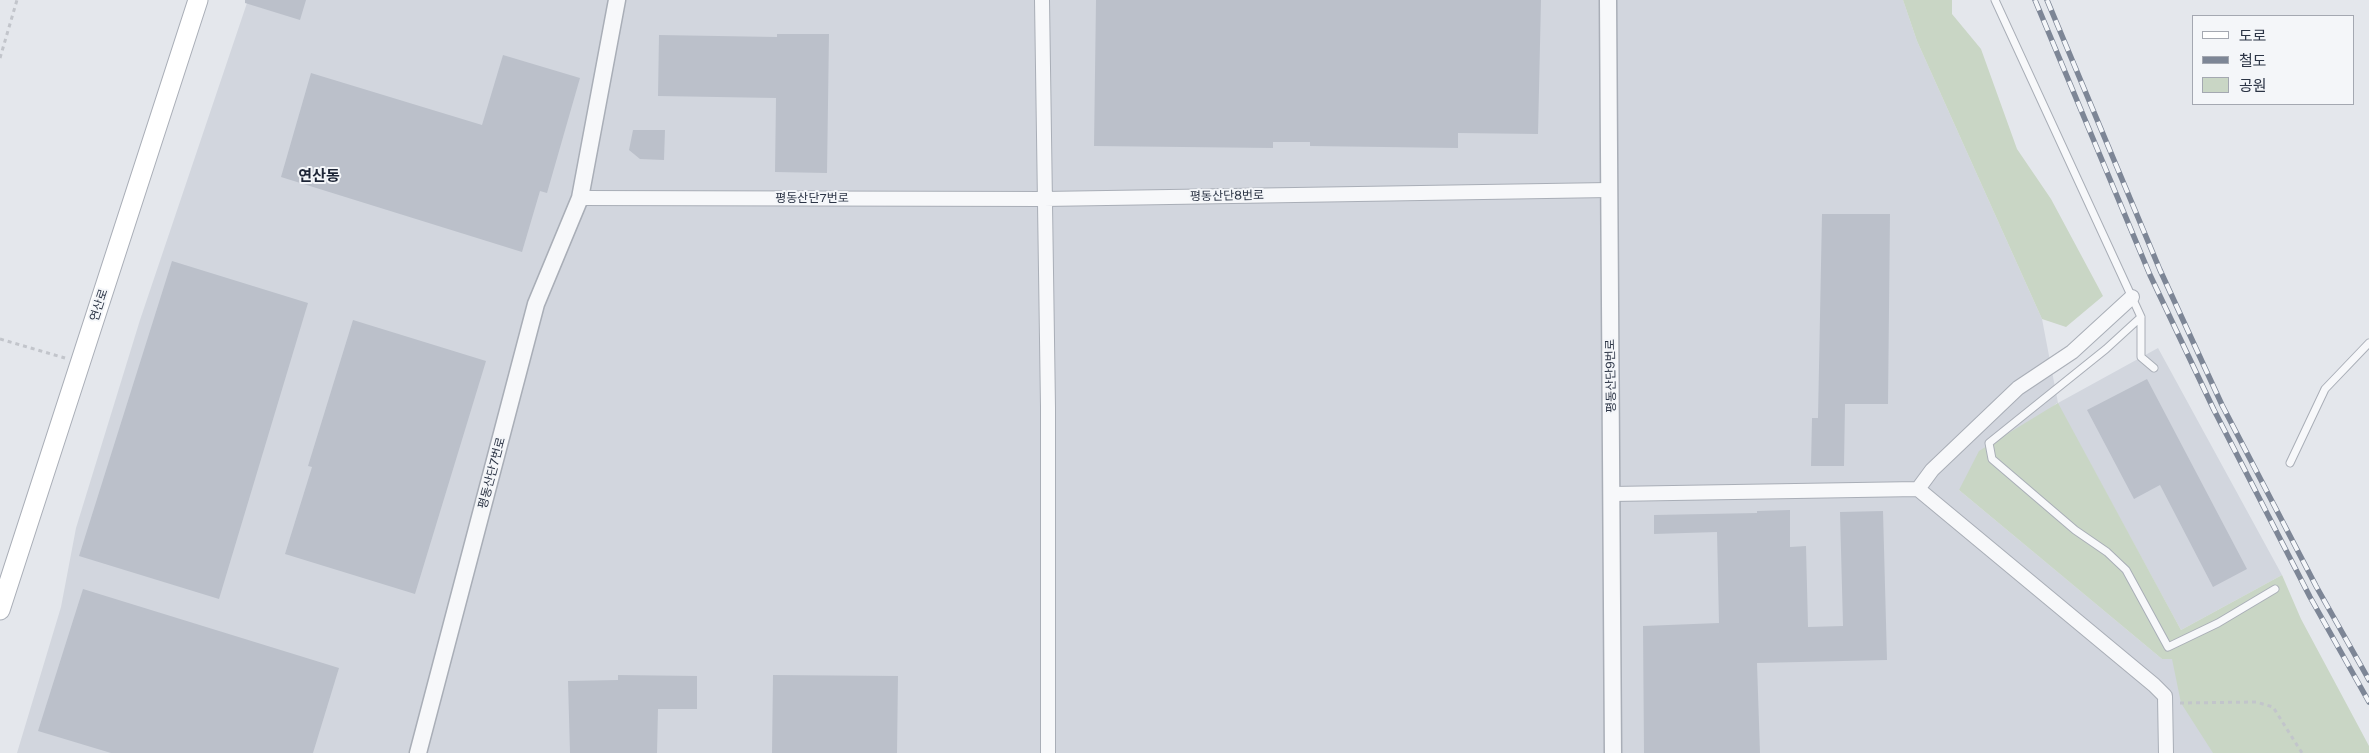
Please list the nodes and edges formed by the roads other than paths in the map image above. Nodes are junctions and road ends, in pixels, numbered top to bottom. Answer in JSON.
{"nodes":[{"id":1,"x":198,"y":0,"type":"edge"},
{"id":2,"x":617,"y":0,"type":"edge"},
{"id":3,"x":1042,"y":0,"type":"edge"},
{"id":4,"x":1608,"y":0,"type":"edge"},
{"id":5,"x":1995,"y":0,"type":"edge"},
{"id":6,"x":1609,"y":190,"type":"junction"},
{"id":7,"x":580,"y":198,"type":"junction"},
{"id":8,"x":1044,"y":198,"type":"junction"},
{"id":9,"x":2132,"y":297,"type":"junction"},
{"id":10,"x":2141,"y":317,"type":"junction"},
{"id":11,"x":2369,"y":343,"type":"edge"},
{"id":12,"x":2154,"y":368,"type":"dead end"},
{"id":13,"x":2290,"y":464,"type":"dead end"},
{"id":14,"x":1918,"y":489,"type":"junction"},
{"id":15,"x":1612,"y":494,"type":"junction"},
{"id":16,"x":2275,"y":589,"type":"dead end"},
{"id":17,"x":0,"y":610,"type":"edge"},
{"id":18,"x":418,"y":753,"type":"edge"},
{"id":19,"x":1048,"y":753,"type":"edge"},
{"id":20,"x":1613,"y":753,"type":"edge"},
{"id":21,"x":2166,"y":753,"type":"edge"}],
"edges":[{"from":1,"to":17,"type":"main road","name":"연산로"},
{"from":2,"to":7,"type":"street","name":"평동산단7번로"},
{"from":3,"to":8,"type":"street"},
{"from":4,"to":6,"type":"street","name":"평동산단9번로"},
{"from":5,"to":9,"type":"lane"},
{"from":6,"to":8,"type":"street","name":"평동산단8번로"},
{"from":6,"to":15,"type":"street","name":"평동산단9번로"},
{"from":7,"to":8,"type":"street","name":"평동산단7번로"},
{"from":7,"to":18,"type":"street","name":"평동산단7번로"},
{"from":8,"to":19,"type":"street"},
{"from":9,"to":10,"type":"lane"},
{"from":9,"to":14,"type":"street"},
{"from":10,"to":12,"type":"lane"},
{"from":10,"to":16,"type":"lane"},
{"from":11,"to":13,"type":"lane"},
{"from":14,"to":15,"type":"street"},
{"from":14,"to":21,"type":"street"},
{"from":15,"to":20,"type":"street","name":"평동산단9번로"}]}
